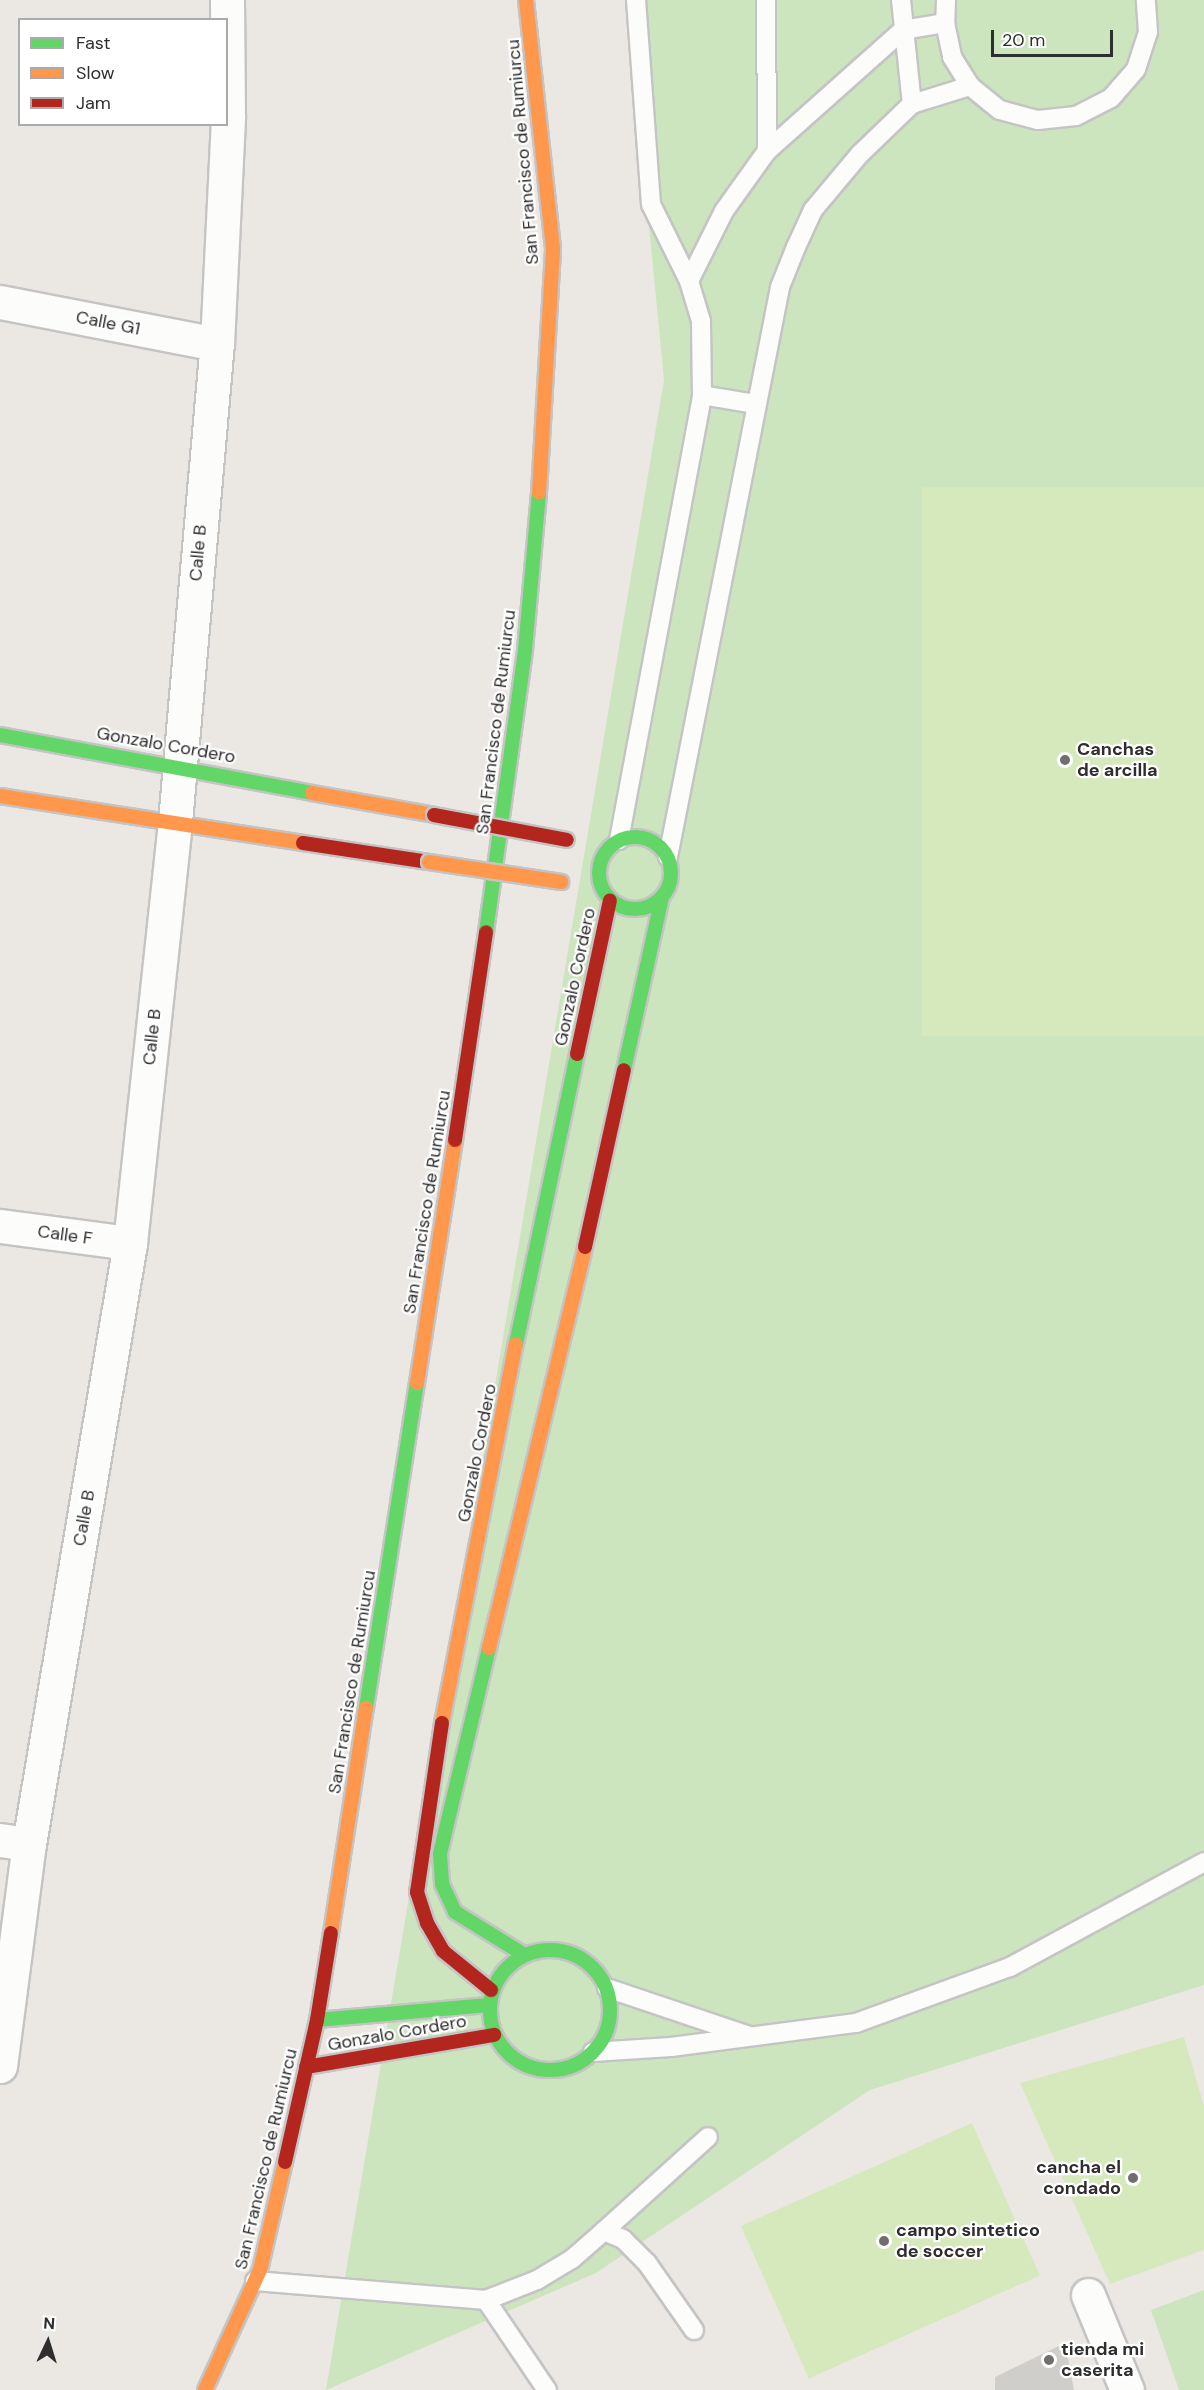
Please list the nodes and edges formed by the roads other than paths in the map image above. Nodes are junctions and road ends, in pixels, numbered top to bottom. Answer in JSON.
{"nodes":[{"id":1,"x":227,"y":0,"type":"edge"},
{"id":2,"x":526,"y":0,"type":"edge"},
{"id":3,"x":636,"y":0,"type":"edge"},
{"id":4,"x":766,"y":0,"type":"edge"},
{"id":5,"x":902,"y":0,"type":"edge"},
{"id":6,"x":946,"y":0,"type":"edge"},
{"id":7,"x":1146,"y":0,"type":"edge"},
{"id":8,"x":227,"y":18,"type":"edge"},
{"id":9,"x":945,"y":23,"type":"junction"},
{"id":10,"x":903,"y":30,"type":"junction"},
{"id":11,"x":970,"y":86,"type":"junction"},
{"id":12,"x":912,"y":104,"type":"junction"},
{"id":13,"x":227,"y":126,"type":"edge"},
{"id":14,"x":767,"y":150,"type":"junction"},
{"id":15,"x":689,"y":282,"type":"junction"},
{"id":16,"x":0,"y":302,"type":"edge"},
{"id":17,"x":217,"y":344,"type":"junction"},
{"id":18,"x":702,"y":395,"type":"junction"},
{"id":19,"x":756,"y":404,"type":"junction"},
{"id":20,"x":0,"y":735,"type":"edge"},
{"id":21,"x":179,"y":765,"type":"junction"},
{"id":22,"x":0,"y":796,"type":"edge"},
{"id":23,"x":175,"y":822,"type":"junction"},
{"id":24,"x":613,"y":844,"type":"junction"},
{"id":25,"x":668,"y":857,"type":"junction"},
{"id":26,"x":606,"y":894,"type":"junction"},
{"id":27,"x":662,"y":897,"type":"junction"},
{"id":28,"x":0,"y":1226,"type":"edge"},
{"id":29,"x":537,"y":1237,"type":"junction"},
{"id":30,"x":130,"y":1243,"type":"junction"},
{"id":31,"x":585,"y":1246,"type":"junction"},
{"id":32,"x":15,"y":1842,"type":"edge"},
{"id":33,"x":1204,"y":1862,"type":"edge"},
{"id":34,"x":523,"y":1954,"type":"junction"},
{"id":35,"x":607,"y":1988,"type":"junction"},
{"id":36,"x":491,"y":1990,"type":"junction"},
{"id":37,"x":488,"y":2005,"type":"junction"},
{"id":38,"x":316,"y":2020,"type":"junction"},
{"id":39,"x":494,"y":2035,"type":"junction"},
{"id":40,"x":752,"y":2037,"type":"junction"},
{"id":41,"x":593,"y":2052,"type":"junction"},
{"id":42,"x":0,"y":2066,"type":"edge"},
{"id":43,"x":306,"y":2067,"type":"junction"},
{"id":44,"x":708,"y":2137,"type":"dead end"},
{"id":45,"x":604,"y":2231,"type":"junction"},
{"id":46,"x":255,"y":2281,"type":"junction"},
{"id":47,"x":1088,"y":2295,"type":"dead end"},
{"id":48,"x":486,"y":2300,"type":"junction"},
{"id":49,"x":694,"y":2330,"type":"dead end"},
{"id":50,"x":205,"y":2390,"type":"edge"},
{"id":51,"x":547,"y":2390,"type":"edge"},
{"id":52,"x":1127,"y":2390,"type":"edge"}],
"edges":[{"from":1,"to":8,"type":"street","name":"Calle B"},
{"from":2,"to":38,"type":"street","name":"San Francisco de Rumiurcu"},
{"from":3,"to":15,"type":"lane"},
{"from":4,"to":14,"type":"lane"},
{"from":5,"to":10,"type":"lane"},
{"from":6,"to":9,"type":"lane"},
{"from":7,"to":11,"type":"lane"},
{"from":9,"to":10,"type":"lane"},
{"from":9,"to":11,"type":"lane"},
{"from":10,"to":12,"type":"lane"},
{"from":10,"to":14,"type":"lane"},
{"from":11,"to":12,"type":"lane"},
{"from":12,"to":19,"type":"lane"},
{"from":13,"to":17,"type":"street","name":"Calle B"},
{"from":14,"to":15,"type":"lane"},
{"from":15,"to":18,"type":"lane"},
{"from":16,"to":17,"type":"street","name":"Calle G1"},
{"from":17,"to":21,"type":"street","name":"Calle B"},
{"from":18,"to":19,"type":"lane"},
{"from":18,"to":24,"type":"lane"},
{"from":19,"to":25,"type":"lane"},
{"from":20,"to":21,"type":"street","name":"Gonzalo Cordero"},
{"from":21,"to":23,"type":"street","name":"Calle B"},
{"from":21,"to":24,"type":"street","name":"Gonzalo Cordero","bridge":true},
{"from":22,"to":23,"type":"street","name":"Gonzalo Cordero"},
{"from":23,"to":26,"type":"street","name":"Gonzalo Cordero","bridge":true},
{"from":23,"to":30,"type":"street","name":"Calle B"},
{"from":24,"to":25,"type":"street"},
{"from":24,"to":26,"type":"street"},
{"from":25,"to":27,"type":"street"},
{"from":26,"to":27,"type":"street"},
{"from":26,"to":29,"type":"street","name":"Gonzalo Cordero"},
{"from":27,"to":31,"type":"street"},
{"from":28,"to":30,"type":"street","name":"Calle F"},
{"from":29,"to":31,"type":"street"},
{"from":29,"to":36,"type":"street","name":"Gonzalo Cordero"},
{"from":30,"to":32,"type":"street","name":"Calle B"},
{"from":31,"to":34,"type":"street"},
{"from":32,"to":42,"type":"street","name":"Calle B"},
{"from":33,"to":40,"type":"lane"},
{"from":34,"to":35,"type":"street"},
{"from":34,"to":36,"type":"street"},
{"from":35,"to":40,"type":"lane"},
{"from":35,"to":41,"type":"street"},
{"from":36,"to":37,"type":"street"},
{"from":37,"to":38,"type":"street","name":"Gonzalo Cordero"},
{"from":37,"to":39,"type":"street"},
{"from":38,"to":43,"type":"street","name":"San Francisco de Rumiurcu"},
{"from":39,"to":41,"type":"street"},
{"from":39,"to":43,"type":"street","name":"Gonzalo Cordero"},
{"from":40,"to":41,"type":"lane"},
{"from":43,"to":46,"type":"street","name":"San Francisco de Rumiurcu"},
{"from":44,"to":45,"type":"lane"},
{"from":45,"to":48,"type":"lane"},
{"from":45,"to":49,"type":"lane"},
{"from":46,"to":48,"type":"lane"},
{"from":46,"to":50,"type":"street","name":"San Francisco de Rumiurcu"},
{"from":47,"to":52,"type":"street"},
{"from":48,"to":51,"type":"lane"}]}
